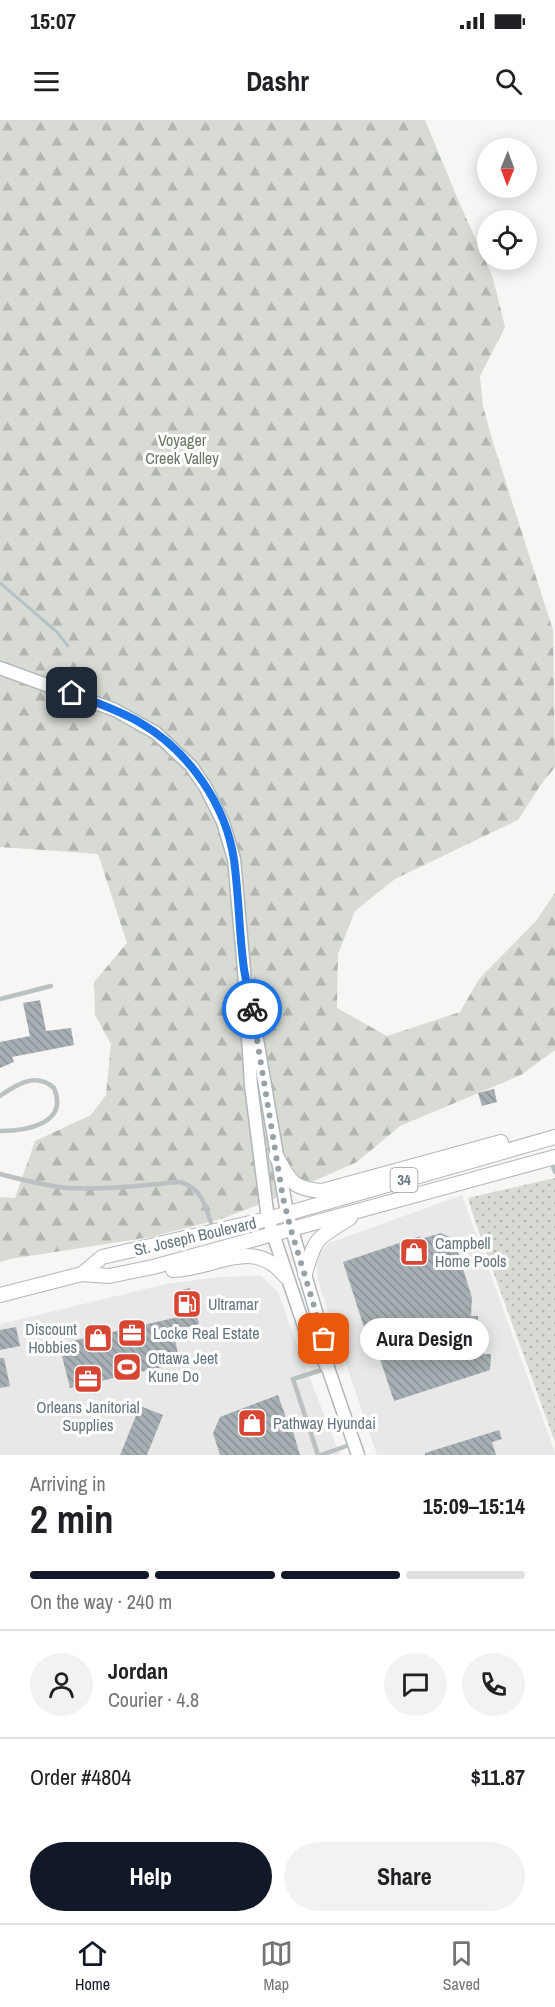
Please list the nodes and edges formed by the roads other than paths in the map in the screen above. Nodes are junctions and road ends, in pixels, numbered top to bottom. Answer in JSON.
{"nodes":[{"id":1,"x":0,"y":668,"type":"edge"},
{"id":2,"x":244,"y":970,"type":"junction"},
{"id":3,"x":51,"y":986,"type":"dead end"},
{"id":4,"x":0,"y":999,"type":"edge"},
{"id":5,"x":0,"y":1096,"type":"edge"},
{"id":6,"x":555,"y":1128,"type":"edge"},
{"id":7,"x":0,"y":1131,"type":"edge"},
{"id":8,"x":555,"y":1137,"type":"edge"},
{"id":9,"x":276,"y":1156,"type":"junction"},
{"id":10,"x":552,"y":1157,"type":"edge"},
{"id":11,"x":555,"y":1172,"type":"edge"},
{"id":12,"x":0,"y":1174,"type":"edge"},
{"id":13,"x":365,"y":1209,"type":"junction"},
{"id":14,"x":287,"y":1214,"type":"junction"},
{"id":15,"x":268,"y":1219,"type":"junction"},
{"id":16,"x":291,"y":1230,"type":"junction"},
{"id":17,"x":214,"y":1232,"type":"junction"},
{"id":18,"x":273,"y":1235,"type":"junction"},
{"id":19,"x":153,"y":1267,"type":"junction"},
{"id":20,"x":82,"y":1274,"type":"junction"},
{"id":21,"x":304,"y":1275,"type":"junction"},
{"id":22,"x":286,"y":1276,"type":"junction"},
{"id":23,"x":0,"y":1295,"type":"edge"},
{"id":24,"x":328,"y":1368,"type":"junction"},
{"id":25,"x":356,"y":1449,"type":"edge"},
{"id":26,"x":320,"y":1455,"type":"edge"}],
"edges":[{"from":1,"to":2,"type":"street"},
{"from":2,"to":9,"type":"street"},
{"from":2,"to":15,"type":"street"},
{"from":3,"to":4,"type":"lane"},
{"from":5,"to":7,"type":"lane"},
{"from":6,"to":9,"type":"main road"},
{"from":8,"to":14,"type":"main road","name":"St. Joseph Boulevard","number":"34"},
{"from":9,"to":14,"type":"street"},
{"from":10,"to":11,"type":"lane"},
{"from":10,"to":13,"type":"main road","name":"St. Joseph Boulevard","number":"34"},
{"from":12,"to":17,"type":"lane"},
{"from":13,"to":16,"type":"main road","name":"St. Joseph Boulevard","number":"34"},
{"from":13,"to":21,"type":"main road"},
{"from":14,"to":15,"type":"main road","name":"St. Joseph Boulevard","number":"34"},
{"from":14,"to":16,"type":"street"},
{"from":15,"to":17,"type":"main road","name":"St. Joseph Boulevard","number":"34"},
{"from":15,"to":18,"type":"street"},
{"from":16,"to":18,"type":"main road","name":"St. Joseph Boulevard","number":"34"},
{"from":16,"to":21,"type":"street"},
{"from":17,"to":20,"type":"main road","name":"St. Joseph Boulevard","number":"34"},
{"from":18,"to":19,"type":"main road","name":"St. Joseph Boulevard","number":"34"},
{"from":18,"to":22,"type":"street"},
{"from":19,"to":20,"type":"main road","name":"St. Joseph Boulevard","number":"34"},
{"from":19,"to":22,"type":"main road"},
{"from":20,"to":23,"type":"main road","name":"St. Joseph Boulevard","number":"34"},
{"from":21,"to":24,"type":"street"},
{"from":22,"to":24,"type":"street"},
{"from":24,"to":25,"type":"street"},
{"from":24,"to":26,"type":"lane"},
{"from":25,"to":26,"type":"lane"}]}
